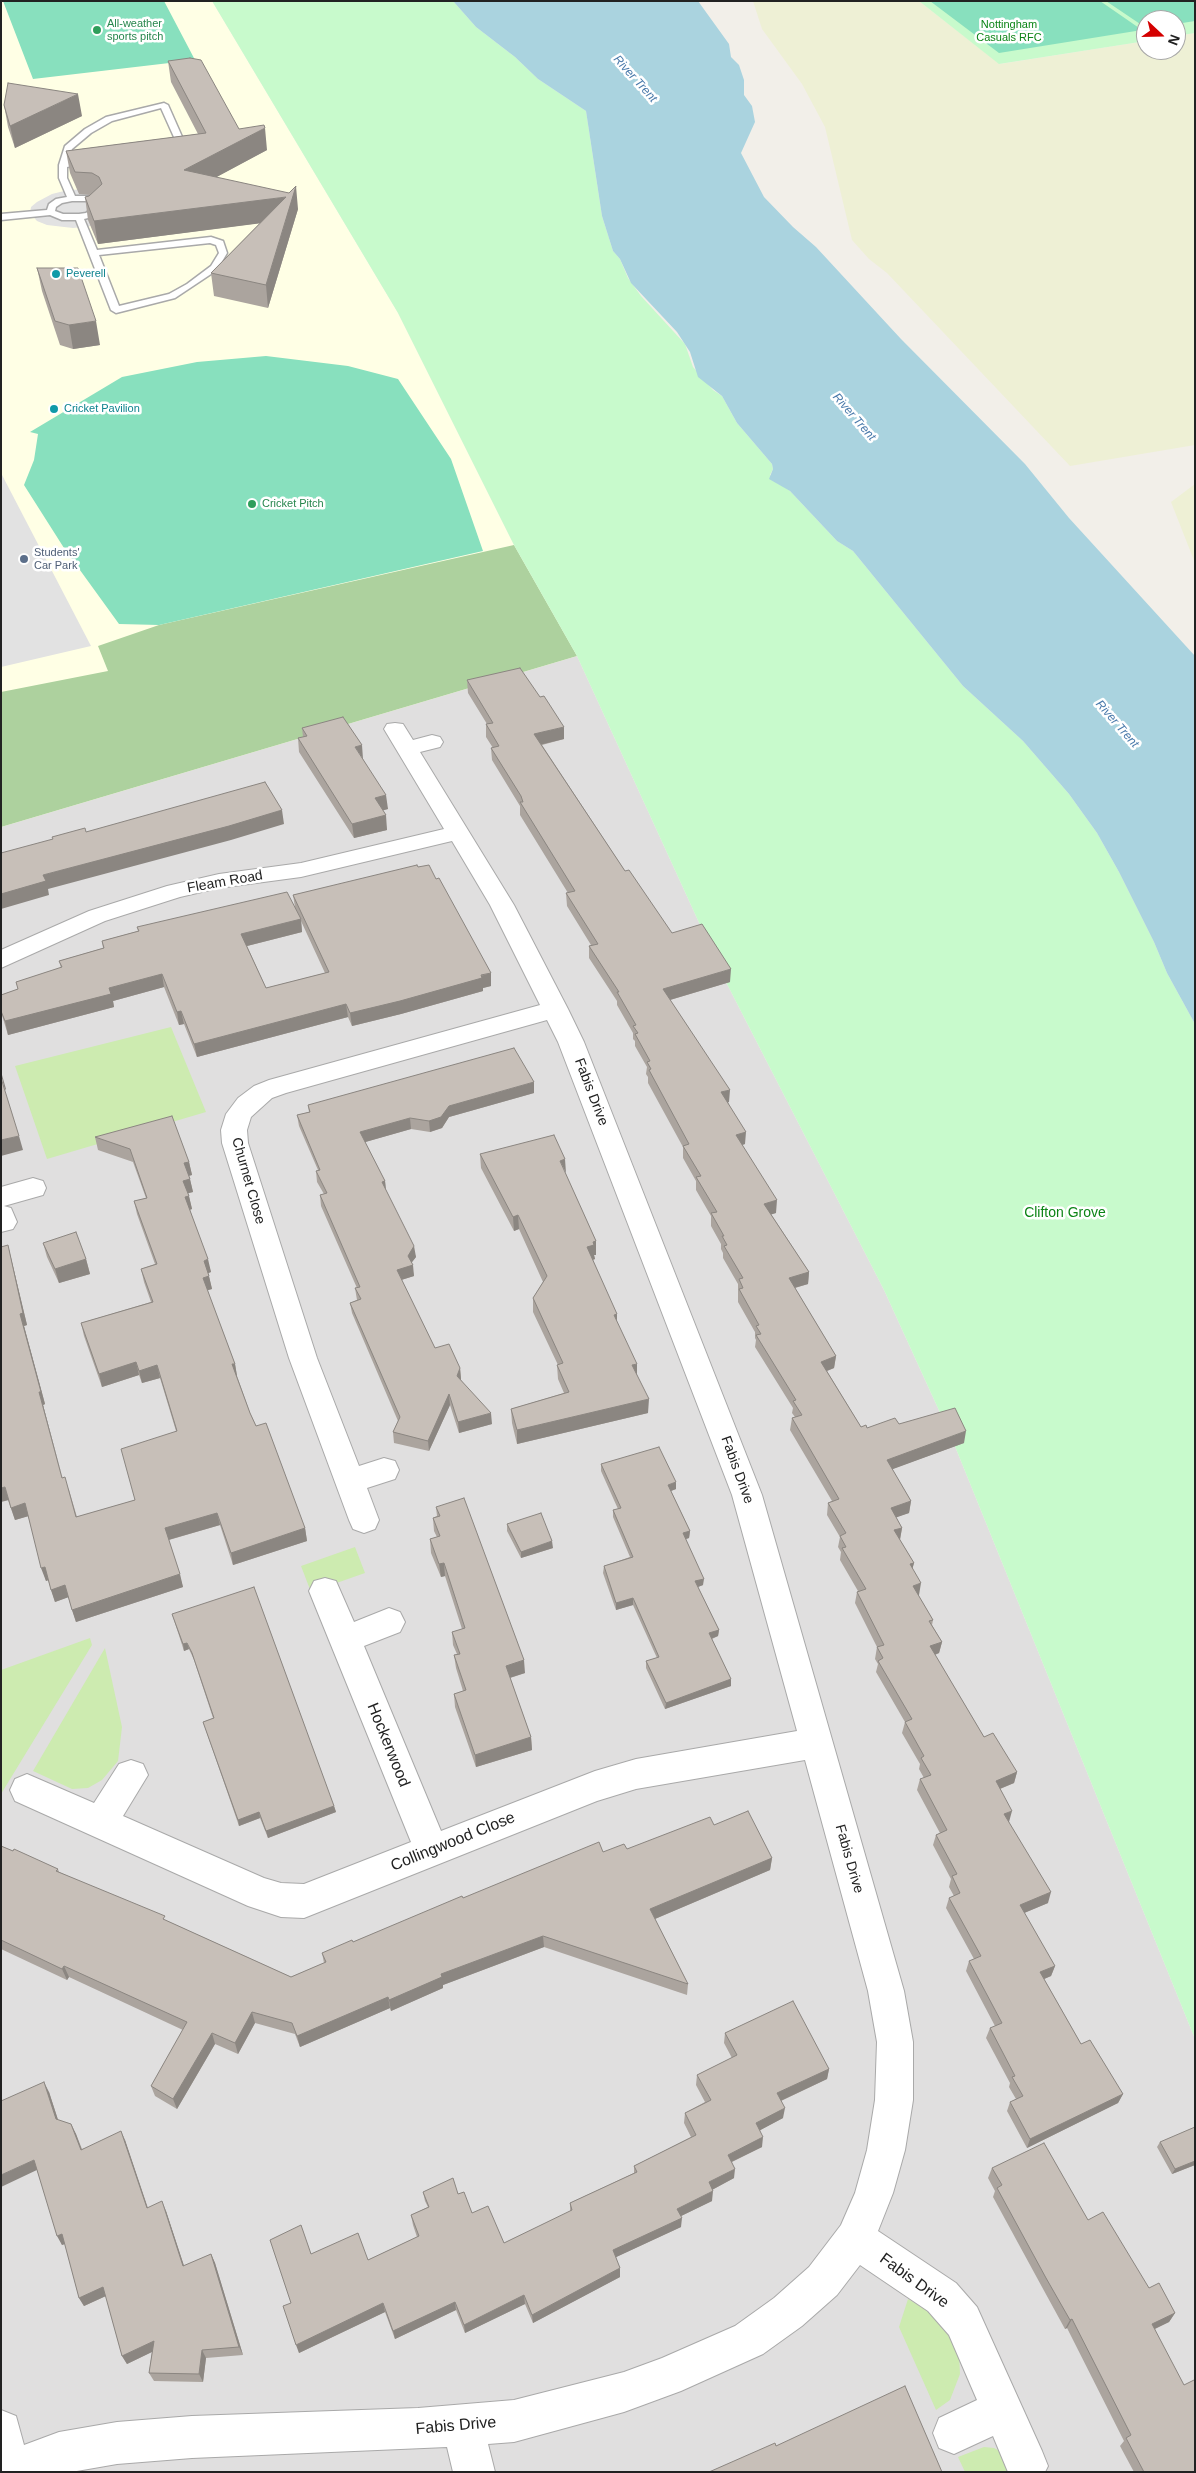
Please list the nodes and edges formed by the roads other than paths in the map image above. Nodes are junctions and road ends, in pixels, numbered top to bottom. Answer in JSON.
{"nodes":[{"id":1,"x":164,"y":150,"type":"edge"},
{"id":2,"x":100,"y":159,"type":"edge"},
{"id":3,"x":63,"y":165,"type":"junction"},
{"id":4,"x":72,"y":198,"type":"junction"},
{"id":5,"x":52,"y":212,"type":"junction"},
{"id":6,"x":1,"y":217,"type":"edge"},
{"id":7,"x":79,"y":218,"type":"junction"},
{"id":8,"x":94,"y":253,"type":"junction"},
{"id":9,"x":412,"y":740,"type":"dead end"},
{"id":10,"x":458,"y":833,"type":"junction"},
{"id":11,"x":1,"y":960,"type":"edge"},
{"id":12,"x":556,"y":1009,"type":"junction"},
{"id":13,"x":33,"y":1188,"type":"dead end"},
{"id":14,"x":2,"y":1211,"type":"edge"},
{"id":15,"x":384,"y":1470,"type":"dead end"},
{"id":16,"x":349,"y":1481,"type":"junction"},
{"id":17,"x":364,"y":1520,"type":"dead end"},
{"id":18,"x":325,"y":1591,"type":"dead end"},
{"id":19,"x":389,"y":1622,"type":"dead end"},
{"id":20,"x":345,"y":1639,"type":"junction"},
{"id":21,"x":817,"y":1743,"type":"junction"},
{"id":22,"x":131,"y":1775,"type":"dead end"},
{"id":23,"x":27,"y":1790,"type":"dead end"},
{"id":24,"x":100,"y":1823,"type":"junction"},
{"id":25,"x":432,"y":1851,"type":"junction"},
{"id":26,"x":855,"y":2239,"type":"junction"},
{"id":27,"x":1002,"y":2410,"type":"junction"},
{"id":28,"x":463,"y":2426,"type":"junction"},
{"id":29,"x":1,"y":2431,"type":"edge"},
{"id":30,"x":954,"y":2433,"type":"dead end"},
{"id":31,"x":1027,"y":2466,"type":"dead end"},
{"id":32,"x":7,"y":2471,"type":"edge"},
{"id":33,"x":474,"y":2472,"type":"edge"}],
"edges":[{"from":1,"to":3,"type":"lane"},
{"from":2,"to":3,"type":"lane"},
{"from":3,"to":4,"type":"lane"},
{"from":4,"to":5,"type":"lane"},
{"from":4,"to":7,"type":"lane"},
{"from":5,"to":6,"type":"lane"},
{"from":5,"to":7,"type":"lane"},
{"from":7,"to":8,"type":"lane"},
{"from":8,"to":8,"type":"lane"},
{"from":9,"to":10,"type":"street","name":"Fabis Drive"},
{"from":10,"to":11,"type":"street","name":"Fleam Road"},
{"from":10,"to":12,"type":"street","name":"Fabis Drive"},
{"from":12,"to":16,"type":"street","name":"Churnet Close"},
{"from":12,"to":21,"type":"street","name":"Fabis Drive"},
{"from":13,"to":14,"type":"street"},
{"from":15,"to":16,"type":"street"},
{"from":16,"to":17,"type":"street","name":"Churnet Close"},
{"from":18,"to":20,"type":"street","name":"Hockerwood"},
{"from":19,"to":20,"type":"street"},
{"from":20,"to":25,"type":"street","name":"Hockerwood"},
{"from":21,"to":25,"type":"street","name":"Collingwood Close"},
{"from":21,"to":26,"type":"street","name":"Fabis Drive"},
{"from":22,"to":24,"type":"street"},
{"from":23,"to":24,"type":"street","name":"Collingwood Close"},
{"from":24,"to":25,"type":"street","name":"Collingwood Close"},
{"from":26,"to":27,"type":"street","name":"Fabis Drive"},
{"from":26,"to":28,"type":"street","name":"Fabis Drive"},
{"from":27,"to":30,"type":"street"},
{"from":27,"to":31,"type":"street","name":"Fabis Drive"},
{"from":28,"to":32,"type":"street","name":"Fabis Drive"},
{"from":28,"to":33,"type":"street"},
{"from":29,"to":32,"type":"street"}]}
